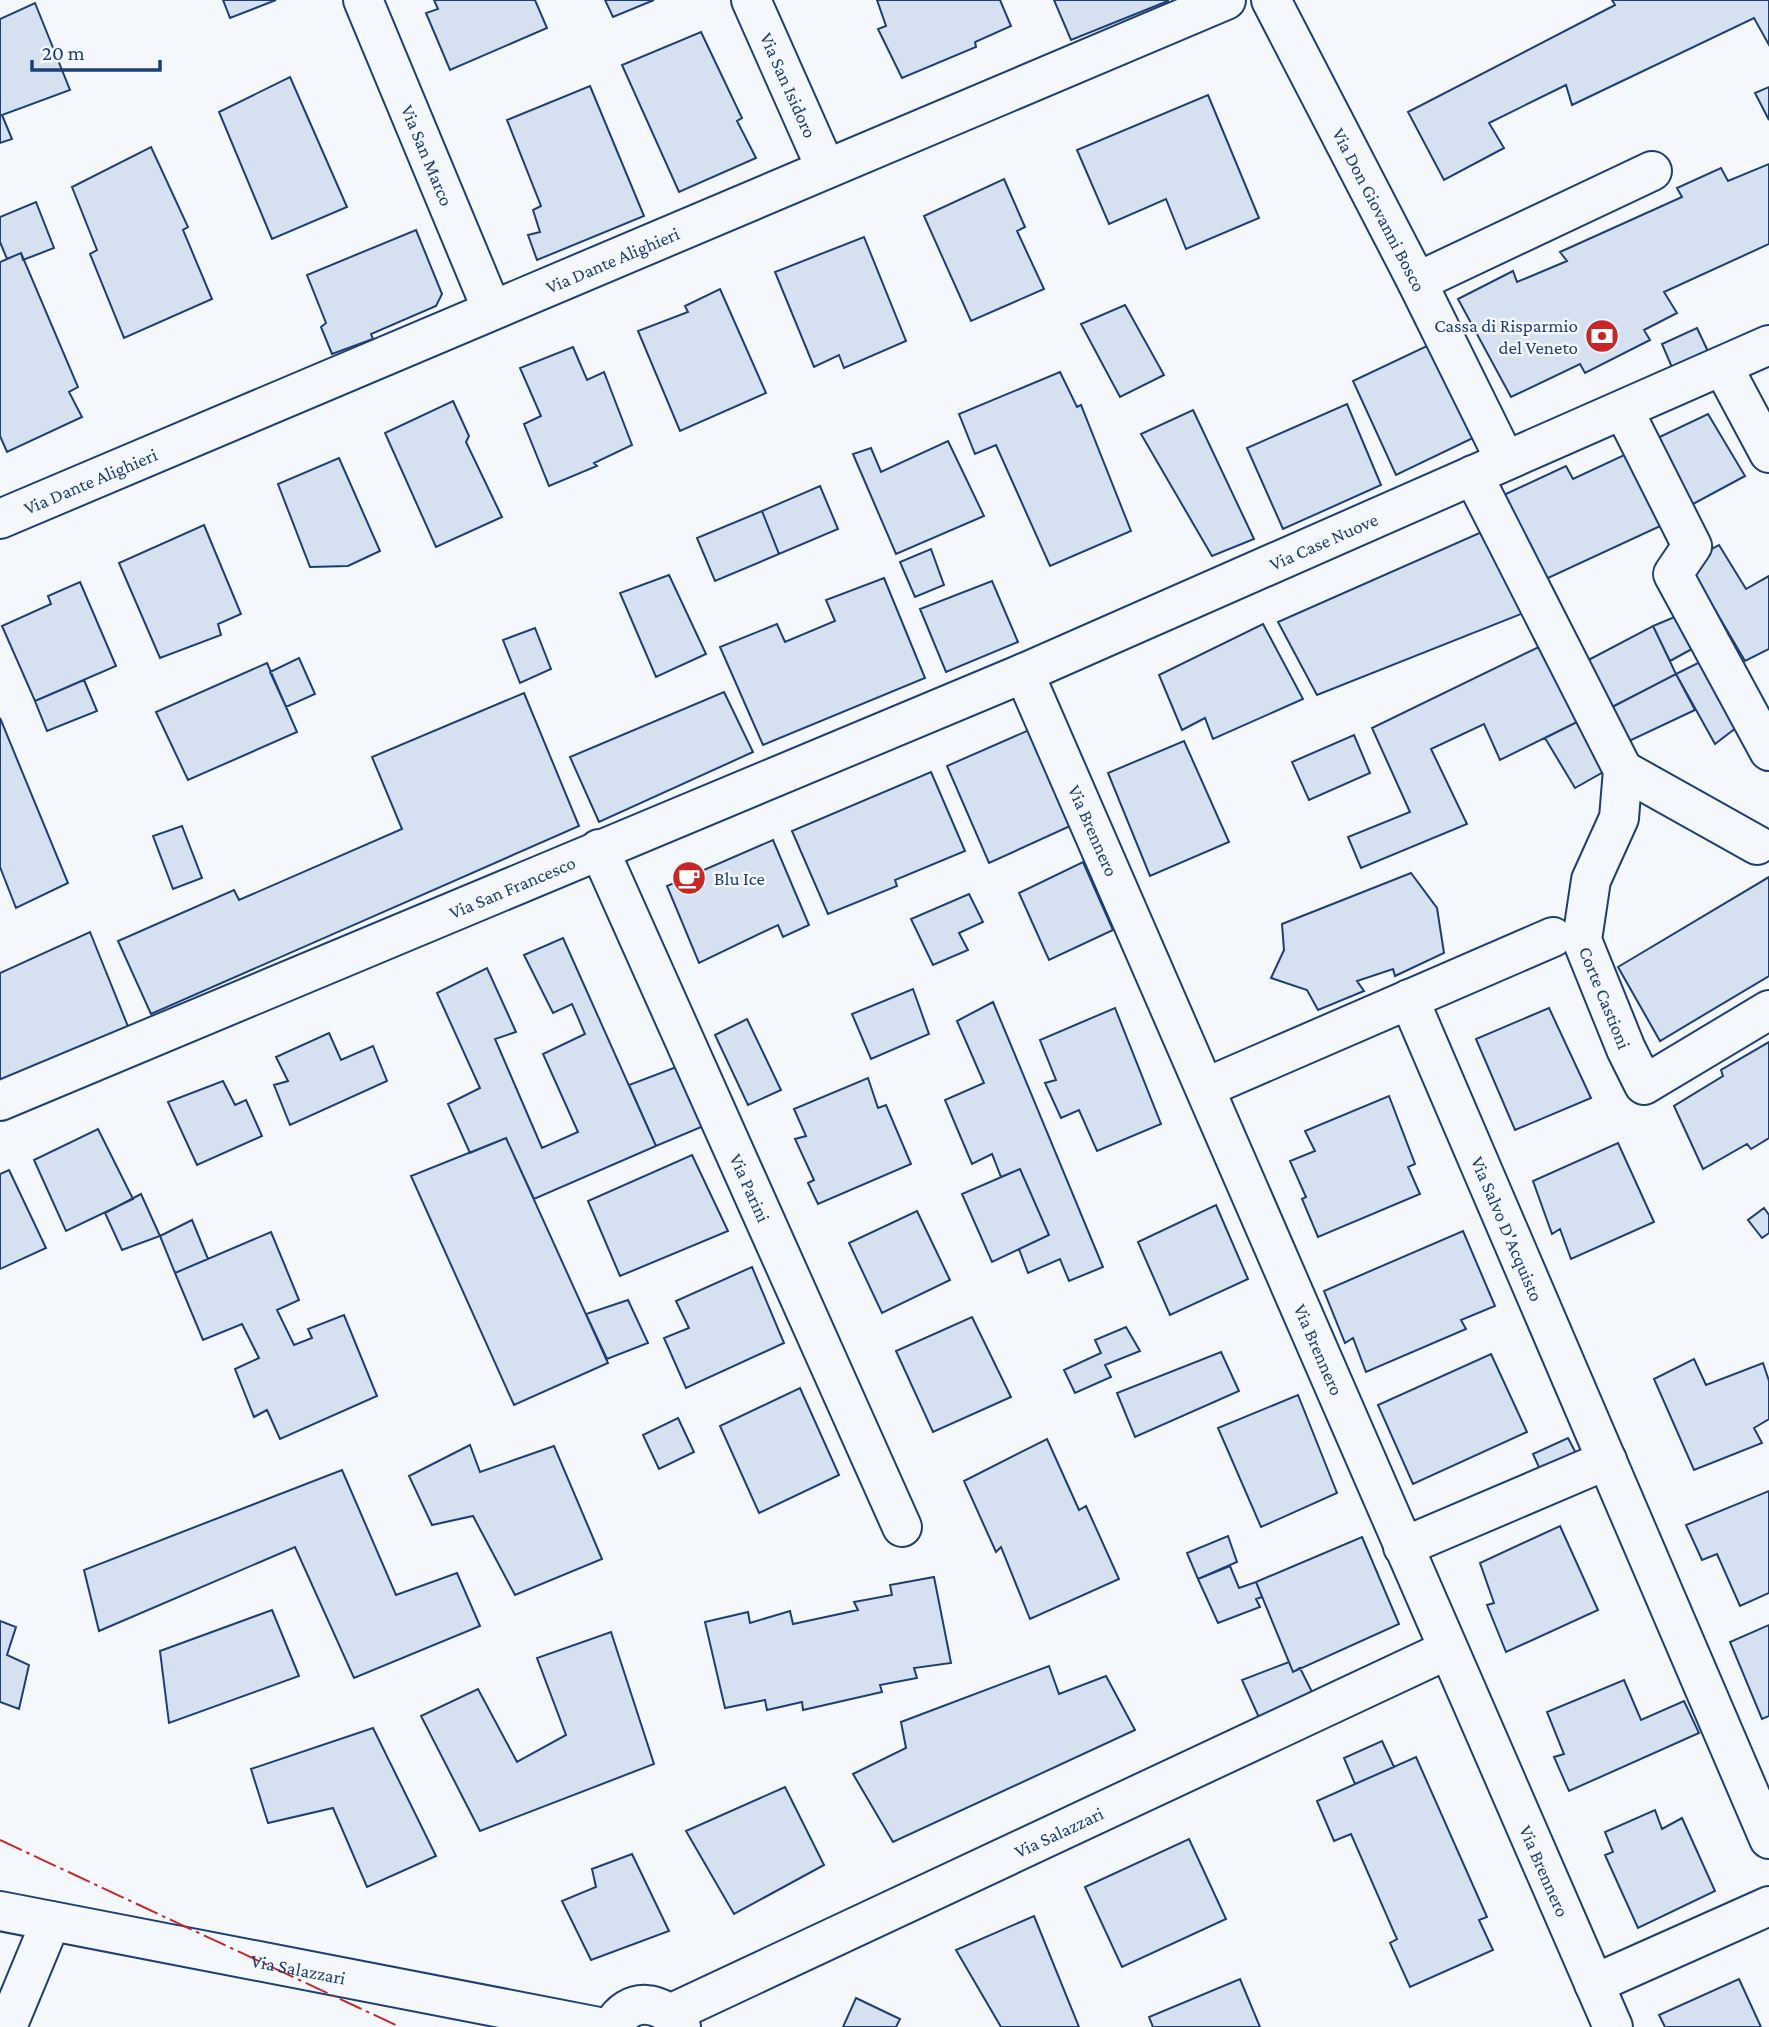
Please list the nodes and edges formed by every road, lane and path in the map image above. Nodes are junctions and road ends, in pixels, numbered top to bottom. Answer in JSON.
{"nodes":[{"id":1,"x":363,"y":0,"type":"edge"},
{"id":2,"x":751,"y":0,"type":"edge"},
{"id":3,"x":1226,"y":0,"type":"edge"},
{"id":4,"x":1271,"y":0,"type":"edge"},
{"id":5,"x":826,"y":169,"type":"junction"},
{"id":6,"x":1652,"y":171,"type":"dead end"},
{"id":7,"x":1417,"y":282,"type":"junction"},
{"id":8,"x":492,"y":310,"type":"junction"},
{"id":9,"x":1769,"y":345,"type":"edge"},
{"id":10,"x":1723,"y":368,"type":"junction"},
{"id":11,"x":1624,"y":411,"type":"junction"},
{"id":12,"x":1769,"y":453,"type":"edge"},
{"id":13,"x":1489,"y":468,"type":"junction"},
{"id":14,"x":0,"y":519,"type":"edge"},
{"id":15,"x":1024,"y":673,"type":"junction"},
{"id":16,"x":1769,"y":751,"type":"edge"},
{"id":17,"x":1623,"y":770,"type":"junction"},
{"id":18,"x":1757,"y":845,"type":"dead end"},
{"id":19,"x":599,"y":849,"type":"junction"},
{"id":20,"x":1553,"y":937,"type":"dead end"},
{"id":21,"x":1409,"y":999,"type":"junction"},
{"id":22,"x":1769,"y":1010,"type":"edge"},
{"id":23,"x":1208,"y":1087,"type":"junction"},
{"id":24,"x":0,"y":1101,"type":"edge"},
{"id":25,"x":1607,"y":1460,"type":"junction"},
{"id":26,"x":902,"y":1527,"type":"dead end"},
{"id":27,"x":1403,"y":1547,"type":"junction"},
{"id":28,"x":1447,"y":1650,"type":"junction"},
{"id":29,"x":1769,"y":1839,"type":"edge"},
{"id":30,"x":1769,"y":1906,"type":"edge"},
{"id":31,"x":0,"y":1911,"type":"edge"},
{"id":32,"x":51,"y":1921,"type":"junction"},
{"id":33,"x":1594,"y":1984,"type":"junction"},
{"id":34,"x":676,"y":2020,"type":"edge"},
{"id":35,"x":7,"y":2027,"type":"edge"},
{"id":36,"x":599,"y":2027,"type":"edge"},
{"id":37,"x":612,"y":2027,"type":"edge"},
{"id":38,"x":1613,"y":2027,"type":"edge"}],
"edges":[{"from":1,"to":8,"type":"street","name":"Via San Marco"},
{"from":2,"to":5,"type":"street","name":"Via San Isidoro"},
{"from":3,"to":5,"type":"street","name":"Via Dante Alighieri"},
{"from":4,"to":7,"type":"street","name":"Via Don Giovanni Bosco"},
{"from":5,"to":8,"type":"street","name":"Via Dante Alighieri"},
{"from":6,"to":7,"type":"street"},
{"from":7,"to":13,"type":"street","name":"Via Don Giovanni Bosco"},
{"from":8,"to":14,"type":"street","name":"Via Dante Alighieri"},
{"from":9,"to":10,"type":"street","name":"Via Case Nuove"},
{"from":10,"to":11,"type":"street","name":"Via Case Nuove"},
{"from":10,"to":12,"type":"street"},
{"from":11,"to":13,"type":"street","name":"Via Case Nuove"},
{"from":11,"to":16,"type":"street"},
{"from":13,"to":15,"type":"street","name":"Via Case Nuove"},
{"from":13,"to":17,"type":"street"},
{"from":15,"to":19,"type":"street","name":"Via San Francesco"},
{"from":15,"to":23,"type":"street","name":"Via Brennero"},
{"from":17,"to":18,"type":"street"},
{"from":17,"to":22,"type":"street","name":"Corte Castioni"},
{"from":19,"to":24,"type":"street","name":"Via San Francesco"},
{"from":19,"to":26,"type":"street","name":"Via Parini"},
{"from":20,"to":21,"type":"street"},
{"from":21,"to":23,"type":"street"},
{"from":21,"to":25,"type":"street","name":"Via Salvo D'Acquisto"},
{"from":23,"to":27,"type":"street","name":"Via Brennero"},
{"from":25,"to":27,"type":"street"},
{"from":25,"to":29,"type":"street","name":"Via Salvo D'Acquisto"},
{"from":27,"to":28,"type":"street","name":"Via Brennero"},
{"from":28,"to":33,"type":"street","name":"Via Brennero"},
{"from":28,"to":34,"type":"street","name":"Via Salazzari"},
{"from":30,"to":33,"type":"street"},
{"from":31,"to":32,"type":"street","name":"Via Salazzari"},
{"from":32,"to":35,"type":"street"},
{"from":32,"to":36,"type":"street","name":"Via Salazzari"},
{"from":33,"to":38,"type":"street","name":"Via Brennero"},
{"from":34,"to":37,"type":"street","name":"Via Salazzari"}]}
